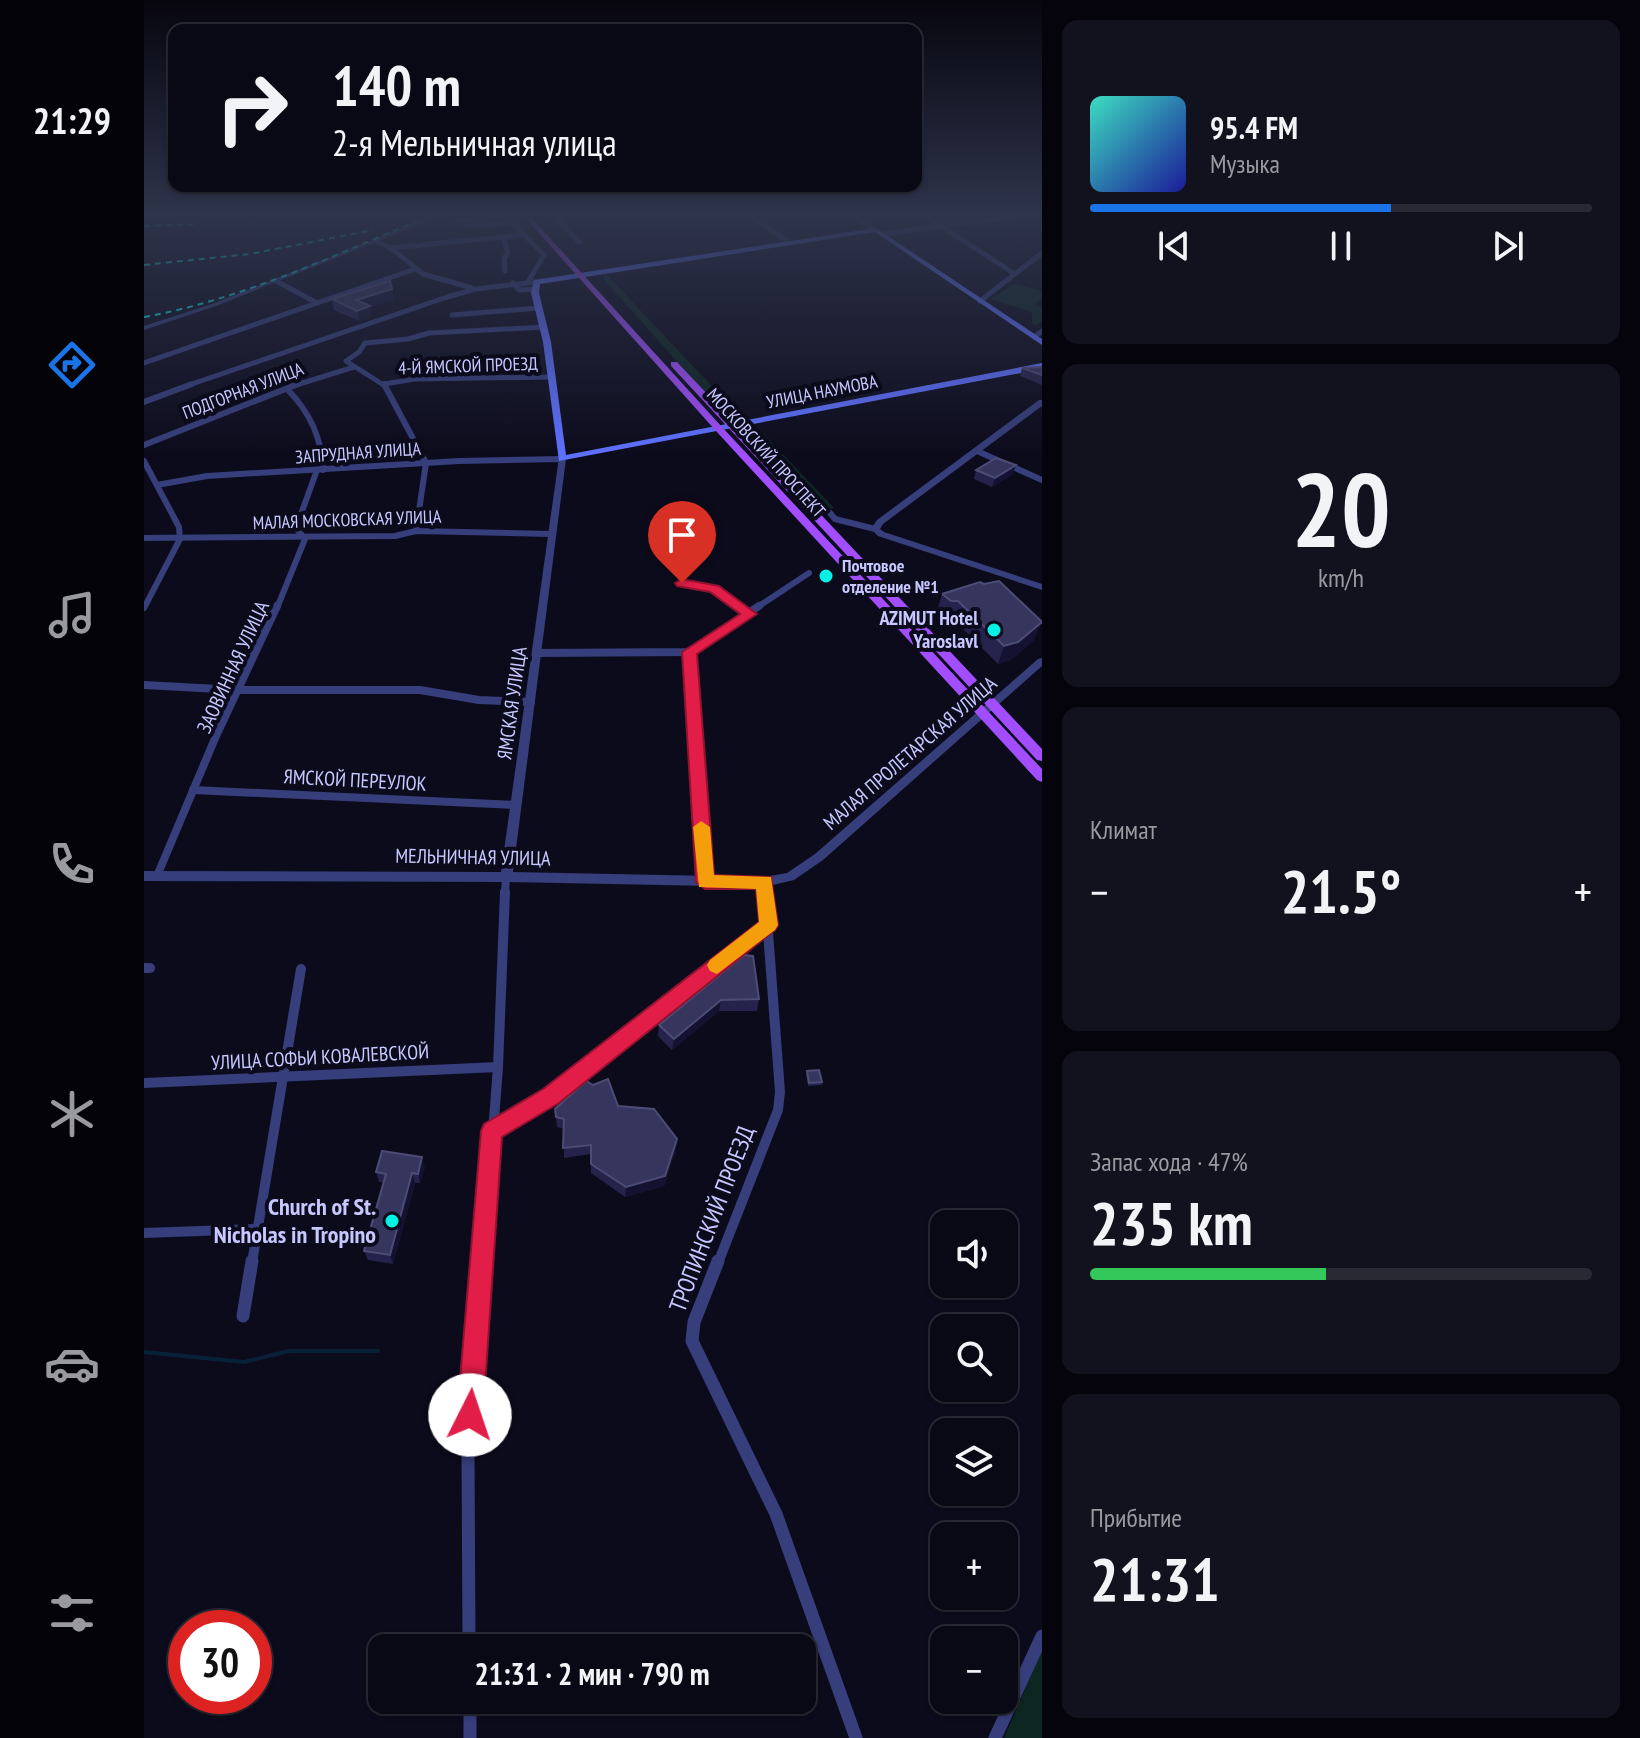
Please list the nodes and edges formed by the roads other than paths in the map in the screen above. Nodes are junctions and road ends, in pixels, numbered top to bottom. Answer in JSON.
{"nodes":[{"id":1,"x":236,"y":295,"type":"edge"},
{"id":2,"x":302,"y":295,"type":"edge"},
{"id":3,"x":340,"y":295,"type":"edge"},
{"id":4,"x":457,"y":295,"type":"edge"},
{"id":5,"x":537,"y":295,"type":"edge"},
{"id":6,"x":604,"y":295,"type":"edge"},
{"id":7,"x":606,"y":295,"type":"edge"},
{"id":8,"x":971,"y":295,"type":"edge"},
{"id":9,"x":988,"y":295,"type":"edge"},
{"id":10,"x":980,"y":301,"type":"junction"},
{"id":11,"x":317,"y":303,"type":"junction"},
{"id":12,"x":538,"y":308,"type":"junction"},
{"id":13,"x":452,"y":315,"type":"dead end"},
{"id":14,"x":545,"y":327,"type":"junction"},
{"id":15,"x":144,"y":328,"type":"edge"},
{"id":16,"x":1042,"y":331,"type":"edge"},
{"id":17,"x":1034,"y":337,"type":"junction"},
{"id":18,"x":1042,"y":343,"type":"edge"},
{"id":19,"x":144,"y":363,"type":"edge"},
{"id":20,"x":1042,"y":366,"type":"edge"},
{"id":21,"x":354,"y":367,"type":"junction"},
{"id":22,"x":553,"y":377,"type":"junction"},
{"id":23,"x":384,"y":384,"type":"junction"},
{"id":24,"x":287,"y":389,"type":"junction"},
{"id":25,"x":144,"y":402,"type":"edge"},
{"id":26,"x":1042,"y":402,"type":"edge"},
{"id":27,"x":731,"y":427,"type":"junction"},
{"id":28,"x":719,"y":429,"type":"junction"},
{"id":29,"x":144,"y":445,"type":"edge"},
{"id":30,"x":977,"y":451,"type":"junction"},
{"id":31,"x":562,"y":459,"type":"junction"},
{"id":32,"x":144,"y":461,"type":"edge"},
{"id":33,"x":426,"y":463,"type":"junction"},
{"id":34,"x":320,"y":470,"type":"junction"},
{"id":35,"x":1042,"y":480,"type":"edge"},
{"id":36,"x":157,"y":485,"type":"junction"},
{"id":37,"x":830,"y":513,"type":"dead end"},
{"id":38,"x":875,"y":529,"type":"junction"},
{"id":39,"x":416,"y":531,"type":"junction"},
{"id":40,"x":551,"y":534,"type":"junction"},
{"id":41,"x":303,"y":535,"type":"junction"},
{"id":42,"x":144,"y":538,"type":"edge"},
{"id":43,"x":180,"y":539,"type":"junction"},
{"id":44,"x":809,"y":573,"type":"dead end"},
{"id":45,"x":682,"y":583,"type":"dead end"},
{"id":46,"x":1042,"y":587,"type":"edge"},
{"id":47,"x":144,"y":608,"type":"edge"},
{"id":48,"x":749,"y":614,"type":"junction"},
{"id":49,"x":689,"y":652,"type":"junction"},
{"id":50,"x":538,"y":653,"type":"junction"},
{"id":51,"x":1042,"y":661,"type":"edge"},
{"id":52,"x":144,"y":685,"type":"edge"},
{"id":53,"x":237,"y":690,"type":"junction"},
{"id":54,"x":531,"y":702,"type":"junction"},
{"id":55,"x":993,"y":705,"type":"junction"},
{"id":56,"x":982,"y":715,"type":"junction"},
{"id":57,"x":1042,"y":757,"type":"edge"},
{"id":58,"x":1042,"y":777,"type":"edge"},
{"id":59,"x":193,"y":790,"type":"junction"},
{"id":60,"x":516,"y":805,"type":"junction"},
{"id":61,"x":800,"y":871,"type":"joint"},
{"id":62,"x":150,"y":876,"type":"edge"},
{"id":63,"x":506,"y":877,"type":"junction"},
{"id":64,"x":705,"y":882,"type":"junction"},
{"id":65,"x":764,"y":882,"type":"junction"},
{"id":66,"x":769,"y":925,"type":"junction"},
{"id":67,"x":301,"y":969,"type":"dead end"},
{"id":68,"x":498,"y":1067,"type":"junction"},
{"id":69,"x":285,"y":1077,"type":"junction"},
{"id":70,"x":144,"y":1083,"type":"edge"},
{"id":71,"x":492,"y":1131,"type":"junction"},
{"id":72,"x":259,"y":1229,"type":"junction"},
{"id":73,"x":144,"y":1233,"type":"edge"},
{"id":74,"x":243,"y":1316,"type":"dead end"},
{"id":75,"x":469,"y":1634,"type":"edge"},
{"id":76,"x":1042,"y":1636,"type":"edge"},
{"id":77,"x":470,"y":1714,"type":"edge"},
{"id":78,"x":470,"y":1738,"type":"edge"},
{"id":79,"x":856,"y":1738,"type":"edge"},
{"id":80,"x":995,"y":1738,"type":"edge"}],
"edges":[{"from":1,"to":15,"type":"street"},
{"from":2,"to":11,"type":"street"},
{"from":3,"to":11,"type":"street"},
{"from":4,"to":25,"type":"street"},
{"from":5,"to":12,"type":"main road","name":"ЯМСКАЯ УЛИЦА"},
{"from":6,"to":28,"type":"main road","name":"МОСКОВСКИЙ ПРОСПЕКТ"},
{"from":7,"to":27,"type":"main road","name":"МОСКОВСКИЙ ПРОСПЕКТ"},
{"from":8,"to":10,"type":"main road"},
{"from":9,"to":10,"type":"street"},
{"from":10,"to":17,"type":"main road"},
{"from":11,"to":19,"type":"street"},
{"from":12,"to":13,"type":"street"},
{"from":12,"to":14,"type":"main road","name":"ЯМСКАЯ УЛИЦА"},
{"from":14,"to":21,"type":"street"},
{"from":14,"to":22,"type":"main road","name":"ЯМСКАЯ УЛИЦА"},
{"from":16,"to":17,"type":"street"},
{"from":17,"to":18,"type":"main road"},
{"from":20,"to":27,"type":"main road","name":"УЛИЦА НАУМОВА"},
{"from":21,"to":23,"type":"street"},
{"from":21,"to":24,"type":"street","name":"ПОДГОРНАЯ УЛИЦА"},
{"from":22,"to":23,"type":"street","name":"4-Й ЯМСКОЙ ПРОЕЗД"},
{"from":22,"to":31,"type":"main road","name":"ЯМСКАЯ УЛИЦА"},
{"from":23,"to":33,"type":"street"},
{"from":24,"to":29,"type":"street","name":"ПОДГОРНАЯ УЛИЦА"},
{"from":24,"to":34,"type":"street"},
{"from":26,"to":30,"type":"street"},
{"from":27,"to":28,"type":"main road","name":"УЛИЦА НАУМОВА"},
{"from":27,"to":55,"type":"main road","name":"МОСКОВСКИЙ ПРОСПЕКТ"},
{"from":28,"to":31,"type":"main road","name":"УЛИЦА НАУМОВА"},
{"from":28,"to":56,"type":"main road","name":"МОСКОВСКИЙ ПРОСПЕКТ"},
{"from":30,"to":35,"type":"street"},
{"from":30,"to":38,"type":"street"},
{"from":31,"to":33,"type":"street","name":"ЗАПРУДНАЯ УЛИЦА"},
{"from":31,"to":40,"type":"street","name":"ЯМСКАЯ УЛИЦА"},
{"from":32,"to":36,"type":"street"},
{"from":33,"to":34,"type":"street","name":"ЗАПРУДНАЯ УЛИЦА"},
{"from":33,"to":39,"type":"street"},
{"from":34,"to":36,"type":"street","name":"ЗАПРУДНАЯ УЛИЦА"},
{"from":34,"to":41,"type":"street","name":"ЗАОВИННАЯ УЛИЦА"},
{"from":36,"to":43,"type":"street"},
{"from":37,"to":38,"type":"street"},
{"from":38,"to":46,"type":"street"},
{"from":39,"to":40,"type":"street","name":"МАЛАЯ МОСКОВСКАЯ УЛИЦА"},
{"from":39,"to":41,"type":"street","name":"МАЛАЯ МОСКОВСКАЯ УЛИЦА"},
{"from":40,"to":50,"type":"street","name":"ЯМСКАЯ УЛИЦА"},
{"from":41,"to":43,"type":"street","name":"МАЛАЯ МОСКОВСКАЯ УЛИЦА"},
{"from":41,"to":53,"type":"street","name":"ЗАОВИННАЯ УЛИЦА"},
{"from":42,"to":43,"type":"street","name":"МАЛАЯ МОСКОВСКАЯ УЛИЦА"},
{"from":43,"to":47,"type":"street"},
{"from":44,"to":48,"type":"street"},
{"from":45,"to":48,"type":"street"},
{"from":48,"to":49,"type":"street"},
{"from":49,"to":50,"type":"street"},
{"from":49,"to":64,"type":"street"},
{"from":50,"to":54,"type":"street","name":"ЯМСКАЯ УЛИЦА"},
{"from":51,"to":55,"type":"street","name":"МАЛАЯ ПРОЛЕТАРСКАЯ УЛИЦА"},
{"from":52,"to":53,"type":"street"},
{"from":53,"to":54,"type":"street"},
{"from":53,"to":59,"type":"street","name":"ЗАОВИННАЯ УЛИЦА"},
{"from":54,"to":60,"type":"street","name":"ЯМСКАЯ УЛИЦА"},
{"from":55,"to":56,"type":"street","name":"МАЛАЯ ПРОЛЕТАРСКАЯ УЛИЦА"},
{"from":55,"to":57,"type":"main road","name":"МОСКОВСКИЙ ПРОСПЕКТ"},
{"from":56,"to":58,"type":"main road","name":"МОСКОВСКИЙ ПРОСПЕКТ"},
{"from":56,"to":61,"type":"street","name":"МАЛАЯ ПРОЛЕТАРСКАЯ УЛИЦА"},
{"from":59,"to":60,"type":"street","name":"ЯМСКОЙ ПЕРЕУЛОК"},
{"from":59,"to":62,"type":"street","name":"ЗАОВИННАЯ УЛИЦА"},
{"from":60,"to":63,"type":"street","name":"ЯМСКАЯ УЛИЦА"},
{"from":61,"to":65,"type":"street","name":"МЕЛЬНИЧНАЯ УЛИЦА"},
{"from":62,"to":63,"type":"street","name":"МЕЛЬНИЧНАЯ УЛИЦА"},
{"from":63,"to":64,"type":"street","name":"МЕЛЬНИЧНАЯ УЛИЦА"},
{"from":63,"to":68,"type":"street","name":"ЯМСКАЯ УЛИЦА"},
{"from":64,"to":65,"type":"street","name":"МЕЛЬНИЧНАЯ УЛИЦА"},
{"from":65,"to":66,"type":"street","name":"ТРОПИНСКИЙ ПРОЕЗД"},
{"from":66,"to":71,"type":"street"},
{"from":66,"to":79,"type":"street","name":"ТРОПИНСКИЙ ПРОЕЗД"},
{"from":67,"to":69,"type":"street"},
{"from":68,"to":69,"type":"street","name":"УЛИЦА СОФЬИ КОВАЛЕВСКОЙ"},
{"from":68,"to":71,"type":"street","name":"ЯМСКАЯ УЛИЦА"},
{"from":69,"to":70,"type":"street","name":"УЛИЦА СОФЬИ КОВАЛЕВСКОЙ"},
{"from":69,"to":72,"type":"street"},
{"from":71,"to":75,"type":"street","name":"ЯМСКАЯ УЛИЦА"},
{"from":72,"to":73,"type":"street"},
{"from":72,"to":74,"type":"street"},
{"from":76,"to":80,"type":"street"},
{"from":77,"to":78,"type":"street"}]}
